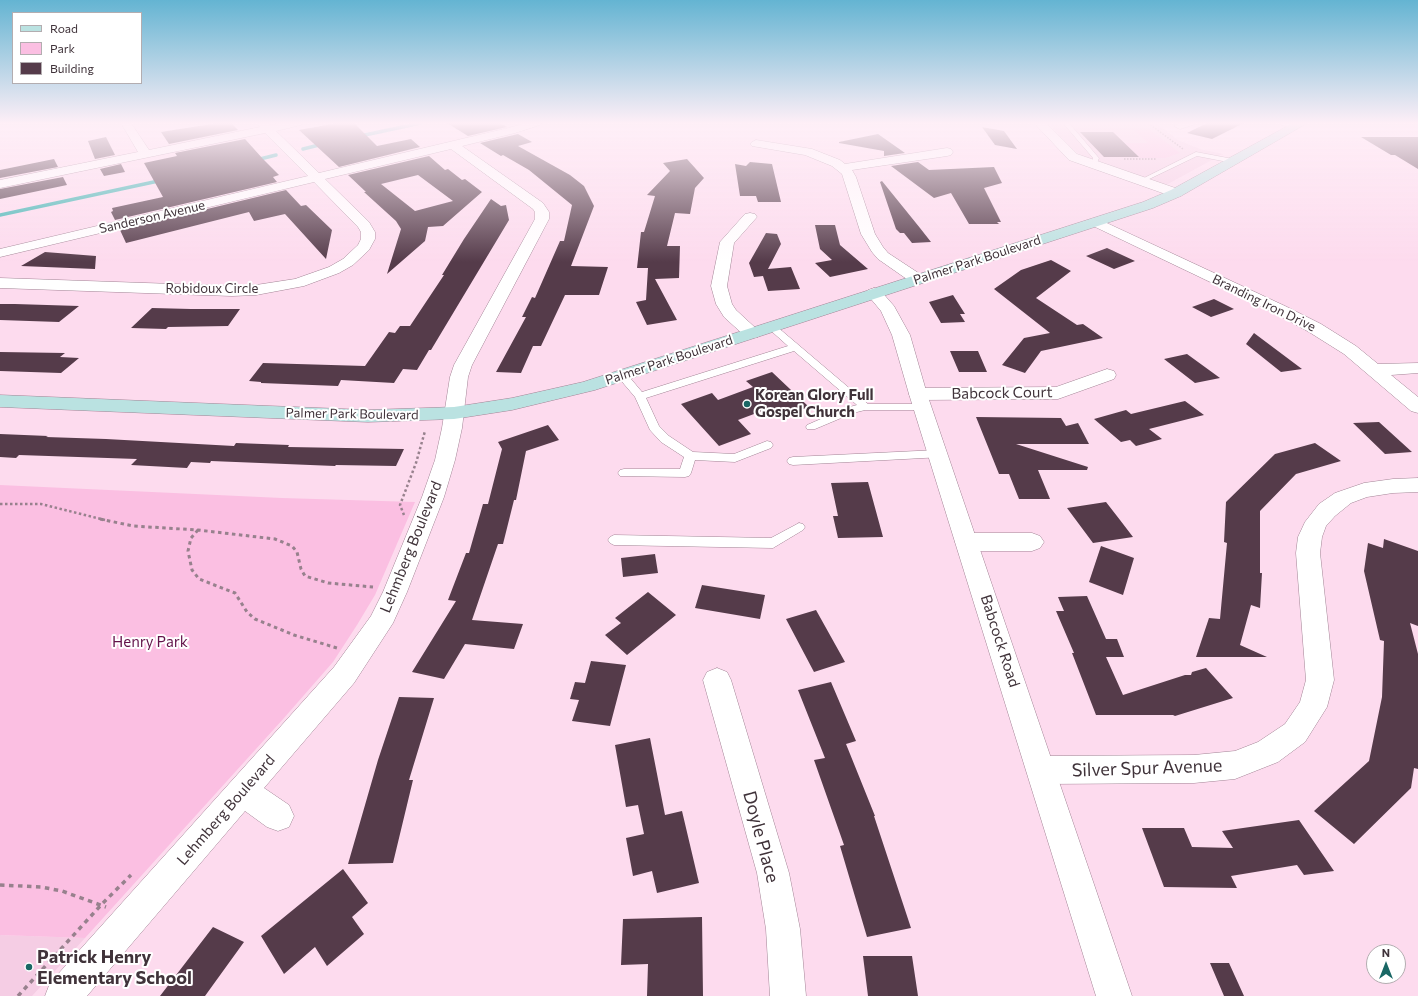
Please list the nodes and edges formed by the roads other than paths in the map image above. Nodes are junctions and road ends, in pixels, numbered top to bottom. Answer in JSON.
{"nodes":[{"id":1,"x":70,"y":169,"type":"edge"},
{"id":2,"x":307,"y":169,"type":"edge"},
{"id":3,"x":351,"y":169,"type":"edge"},
{"id":4,"x":487,"y":169,"type":"edge"},
{"id":5,"x":843,"y":169,"type":"edge"},
{"id":6,"x":1111,"y":169,"type":"edge"},
{"id":7,"x":1164,"y":169,"type":"edge"},
{"id":8,"x":1218,"y":169,"type":"edge"},
{"id":9,"x":316,"y":178,"type":"junction"},
{"id":10,"x":1141,"y":181,"type":"junction"},
{"id":11,"x":0,"y":184,"type":"edge"},
{"id":12,"x":1176,"y":193,"type":"junction"},
{"id":13,"x":750,"y":217,"type":"dead end"},
{"id":14,"x":1096,"y":222,"type":"junction"},
{"id":15,"x":0,"y":253,"type":"edge"},
{"id":16,"x":917,"y":279,"type":"junction"},
{"id":17,"x":0,"y":283,"type":"edge"},
{"id":18,"x":874,"y":293,"type":"junction"},
{"id":19,"x":772,"y":327,"type":"junction"},
{"id":20,"x":752,"y":333,"type":"junction"},
{"id":21,"x":795,"y":347,"type":"junction"},
{"id":22,"x":1418,"y":368,"type":"edge"},
{"id":23,"x":1374,"y":370,"type":"junction"},
{"id":24,"x":622,"y":375,"type":"junction"},
{"id":25,"x":1107,"y":375,"type":"dead end"},
{"id":26,"x":640,"y":396,"type":"junction"},
{"id":27,"x":920,"y":400,"type":"junction"},
{"id":28,"x":0,"y":401,"type":"edge"},
{"id":29,"x":865,"y":407,"type":"junction"},
{"id":30,"x":1418,"y":407,"type":"edge"},
{"id":31,"x":454,"y":413,"type":"junction"},
{"id":32,"x":811,"y":427,"type":"dead end"},
{"id":33,"x":767,"y":445,"type":"dead end"},
{"id":34,"x":938,"y":454,"type":"junction"},
{"id":35,"x":690,"y":456,"type":"junction"},
{"id":36,"x":793,"y":461,"type":"dead end"},
{"id":37,"x":624,"y":473,"type":"dead end"},
{"id":38,"x":1418,"y":485,"type":"edge"},
{"id":39,"x":799,"y":527,"type":"dead end"},
{"id":40,"x":614,"y":540,"type":"dead end"},
{"id":41,"x":967,"y":542,"type":"junction"},
{"id":42,"x":1032,"y":542,"type":"dead end"},
{"id":43,"x":717,"y":680,"type":"dead end"},
{"id":44,"x":1042,"y":770,"type":"junction"},
{"id":45,"x":243,"y":791,"type":"junction"},
{"id":46,"x":278,"y":816,"type":"dead end"},
{"id":47,"x":63,"y":996,"type":"edge"},
{"id":48,"x":788,"y":996,"type":"edge"},
{"id":49,"x":1114,"y":996,"type":"edge"}],
"edges":[{"from":1,"to":11,"type":"street"},
{"from":2,"to":9,"type":"street","name":"Robidoux Circle"},
{"from":3,"to":9,"type":"street","name":"Sanderson Avenue"},
{"from":4,"to":31,"type":"street","name":"Lehmberg Boulevard"},
{"from":5,"to":16,"type":"street"},
{"from":6,"to":10,"type":"street"},
{"from":7,"to":10,"type":"lane"},
{"from":8,"to":12,"type":"main road","name":"Palmer Park Boulevard"},
{"from":9,"to":15,"type":"street","name":"Sanderson Avenue"},
{"from":9,"to":17,"type":"street","name":"Robidoux Circle"},
{"from":10,"to":12,"type":"street"},
{"from":12,"to":14,"type":"main road","name":"Palmer Park Boulevard"},
{"from":13,"to":20,"type":"street"},
{"from":14,"to":16,"type":"main road","name":"Palmer Park Boulevard"},
{"from":14,"to":23,"type":"street","name":"Branding Iron Drive"},
{"from":16,"to":18,"type":"main road","name":"Palmer Park Boulevard"},
{"from":18,"to":19,"type":"main road","name":"Palmer Park Boulevard"},
{"from":18,"to":27,"type":"street","name":"Babcock Road"},
{"from":19,"to":20,"type":"main road","name":"Palmer Park Boulevard"},
{"from":19,"to":21,"type":"lane"},
{"from":20,"to":24,"type":"main road","name":"Palmer Park Boulevard"},
{"from":21,"to":26,"type":"lane"},
{"from":21,"to":29,"type":"lane"},
{"from":22,"to":23,"type":"street"},
{"from":23,"to":30,"type":"street","name":"Branding Iron Drive"},
{"from":24,"to":26,"type":"lane"},
{"from":24,"to":31,"type":"main road","name":"Palmer Park Boulevard"},
{"from":25,"to":27,"type":"street","name":"Babcock Court"},
{"from":26,"to":35,"type":"lane"},
{"from":27,"to":29,"type":"lane"},
{"from":27,"to":34,"type":"street","name":"Babcock Road"},
{"from":28,"to":31,"type":"main road","name":"Palmer Park Boulevard"},
{"from":29,"to":32,"type":"lane"},
{"from":31,"to":45,"type":"street","name":"Lehmberg Boulevard"},
{"from":33,"to":35,"type":"lane"},
{"from":34,"to":36,"type":"lane"},
{"from":34,"to":41,"type":"street","name":"Babcock Road"},
{"from":35,"to":37,"type":"lane"},
{"from":38,"to":44,"type":"street","name":"Silver Spur Avenue"},
{"from":39,"to":40,"type":"lane"},
{"from":41,"to":42,"type":"street"},
{"from":41,"to":44,"type":"street","name":"Babcock Road"},
{"from":43,"to":48,"type":"street","name":"Doyle Place"},
{"from":44,"to":49,"type":"street","name":"Babcock Road"},
{"from":45,"to":46,"type":"street"},
{"from":45,"to":47,"type":"street","name":"Lehmberg Boulevard"}]}
